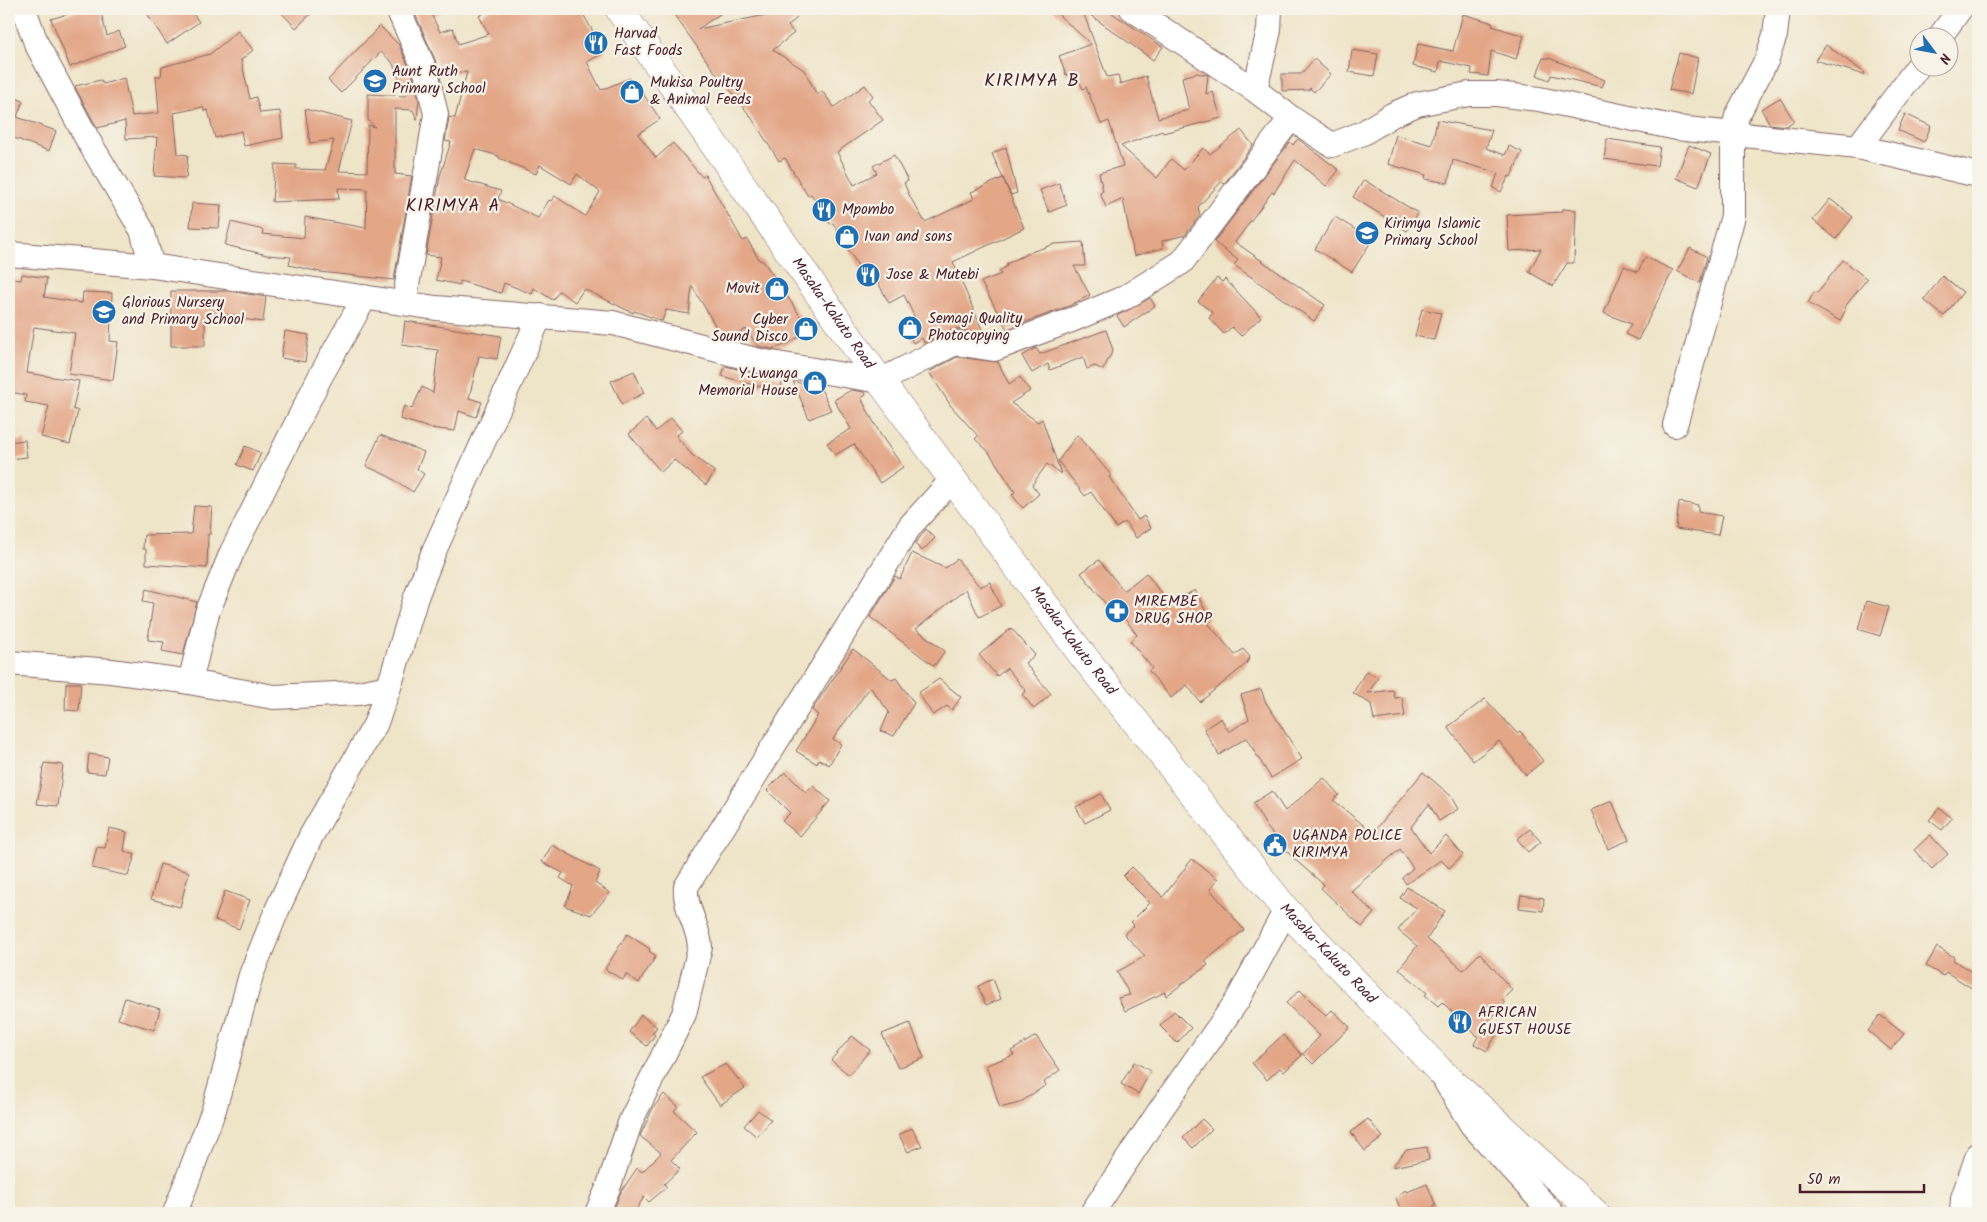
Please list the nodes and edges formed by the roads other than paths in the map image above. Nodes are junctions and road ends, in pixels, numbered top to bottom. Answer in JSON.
{"nodes":[{"id":1,"x":24,"y":9,"type":"edge"},
{"id":2,"x":398,"y":9,"type":"edge"},
{"id":3,"x":619,"y":9,"type":"edge"},
{"id":4,"x":1132,"y":9,"type":"edge"},
{"id":5,"x":1270,"y":9,"type":"edge"},
{"id":6,"x":1778,"y":9,"type":"edge"},
{"id":7,"x":1960,"y":9,"type":"edge"},
{"id":8,"x":1946,"y":28,"type":"edge"},
{"id":9,"x":1910,"y":77,"type":"edge"},
{"id":10,"x":1255,"y":90,"type":"junction"},
{"id":11,"x":1291,"y":118,"type":"junction"},
{"id":12,"x":1733,"y":132,"type":"junction"},
{"id":13,"x":1858,"y":147,"type":"junction"},
{"id":14,"x":1978,"y":175,"type":"edge"},
{"id":15,"x":9,"y":254,"type":"edge"},
{"id":16,"x":152,"y":266,"type":"junction"},
{"id":17,"x":365,"y":297,"type":"junction"},
{"id":18,"x":404,"y":303,"type":"junction"},
{"id":19,"x":540,"y":316,"type":"junction"},
{"id":20,"x":880,"y":381,"type":"junction"},
{"id":21,"x":1675,"y":425,"type":"dead end"},
{"id":22,"x":953,"y":479,"type":"junction"},
{"id":23,"x":9,"y":663,"type":"edge"},
{"id":24,"x":190,"y":682,"type":"junction"},
{"id":25,"x":389,"y":687,"type":"junction"},
{"id":26,"x":1286,"y":910,"type":"junction"},
{"id":27,"x":1440,"y":1071,"type":"junction"},
{"id":28,"x":1978,"y":1155,"type":"edge"},
{"id":29,"x":175,"y":1213,"type":"edge"},
{"id":30,"x":597,"y":1213,"type":"edge"},
{"id":31,"x":1092,"y":1213,"type":"edge"},
{"id":32,"x":1552,"y":1213,"type":"edge"},
{"id":33,"x":1595,"y":1213,"type":"edge"},
{"id":34,"x":1962,"y":1213,"type":"edge"}],
"edges":[{"from":1,"to":16,"type":"street"},
{"from":2,"to":18,"type":"street"},
{"from":3,"to":20,"type":"highway","name":"Masaka-Kakuto Road"},
{"from":4,"to":10,"type":"street"},
{"from":5,"to":10,"type":"street"},
{"from":6,"to":12,"type":"street"},
{"from":7,"to":8,"type":"street"},
{"from":9,"to":13,"type":"street"},
{"from":10,"to":11,"type":"street"},
{"from":11,"to":12,"type":"street"},
{"from":11,"to":20,"type":"street"},
{"from":12,"to":13,"type":"street"},
{"from":12,"to":21,"type":"street"},
{"from":13,"to":14,"type":"street"},
{"from":15,"to":16,"type":"street"},
{"from":16,"to":17,"type":"street"},
{"from":17,"to":18,"type":"street"},
{"from":17,"to":24,"type":"street"},
{"from":18,"to":19,"type":"street"},
{"from":19,"to":20,"type":"street"},
{"from":19,"to":25,"type":"street"},
{"from":20,"to":22,"type":"highway","name":"Masaka-Kakuto Road"},
{"from":22,"to":26,"type":"highway","name":"Masaka-Kakuto Road"},
{"from":22,"to":30,"type":"street"},
{"from":23,"to":24,"type":"street"},
{"from":24,"to":25,"type":"street"},
{"from":25,"to":29,"type":"street"},
{"from":26,"to":27,"type":"highway","name":"Masaka-Kakuto Road"},
{"from":26,"to":31,"type":"street"},
{"from":27,"to":32,"type":"street"},
{"from":27,"to":33,"type":"highway","name":"Masaka-Kakuto Road"},
{"from":28,"to":34,"type":"street"}]}
